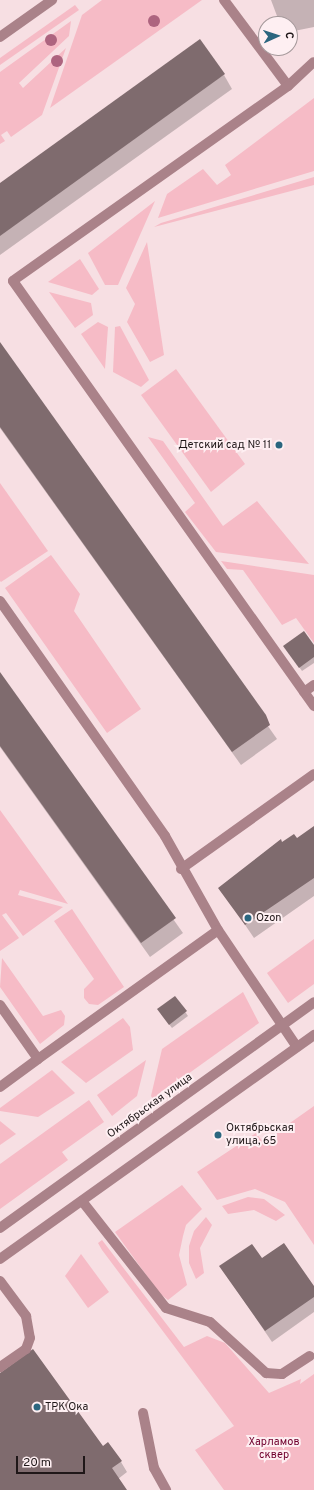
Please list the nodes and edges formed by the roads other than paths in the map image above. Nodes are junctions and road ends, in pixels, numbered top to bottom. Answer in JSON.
{"nodes":[{"id":1,"x":52,"y":0,"type":"edge"},
{"id":2,"x":224,"y":0,"type":"edge"},
{"id":3,"x":0,"y":37,"type":"edge"},
{"id":4,"x":313,"y":64,"type":"edge"},
{"id":5,"x":288,"y":86,"type":"junction"},
{"id":6,"x":0,"y":601,"type":"edge"},
{"id":7,"x":314,"y":685,"type":"edge"},
{"id":8,"x":304,"y":692,"type":"junction"},
{"id":9,"x":314,"y":706,"type":"edge"},
{"id":10,"x":314,"y":774,"type":"edge"},
{"id":11,"x":181,"y":869,"type":"junction"},
{"id":12,"x":218,"y":930,"type":"junction"},
{"id":13,"x":314,"y":1002,"type":"edge"},
{"id":14,"x":0,"y":1005,"type":"edge"},
{"id":15,"x":282,"y":1025,"type":"junction"},
{"id":16,"x":314,"y":1035,"type":"edge"},
{"id":17,"x":297,"y":1047,"type":"junction"},
{"id":18,"x":38,"y":1059,"type":"junction"},
{"id":19,"x":0,"y":1087,"type":"edge"},
{"id":20,"x":82,"y":1201,"type":"junction"},
{"id":21,"x":0,"y":1228,"type":"edge"},
{"id":22,"x":0,"y":1260,"type":"edge"},
{"id":23,"x":0,"y":1281,"type":"edge"},
{"id":24,"x":310,"y":1356,"type":"dead end"},
{"id":25,"x":0,"y":1367,"type":"edge"},
{"id":26,"x":143,"y":1413,"type":"dead end"},
{"id":27,"x":166,"y":1490,"type":"edge"}],
"edges":[{"from":1,"to":3,"type":"street"},
{"from":2,"to":5,"type":"street"},
{"from":4,"to":5,"type":"street"},
{"from":5,"to":8,"type":"street"},
{"from":6,"to":11,"type":"street"},
{"from":7,"to":8,"type":"street"},
{"from":8,"to":9,"type":"street"},
{"from":10,"to":11,"type":"street"},
{"from":11,"to":12,"type":"street"},
{"from":12,"to":15,"type":"street"},
{"from":12,"to":18,"type":"street"},
{"from":13,"to":15,"type":"street","name":"Октябрьская улица"},
{"from":14,"to":18,"type":"street"},
{"from":15,"to":17,"type":"street"},
{"from":15,"to":21,"type":"street","name":"Октябрьская улица"},
{"from":16,"to":17,"type":"street"},
{"from":17,"to":20,"type":"street"},
{"from":18,"to":19,"type":"street"},
{"from":20,"to":22,"type":"street"},
{"from":20,"to":24,"type":"street"},
{"from":23,"to":25,"type":"street"},
{"from":26,"to":27,"type":"street"}]}
